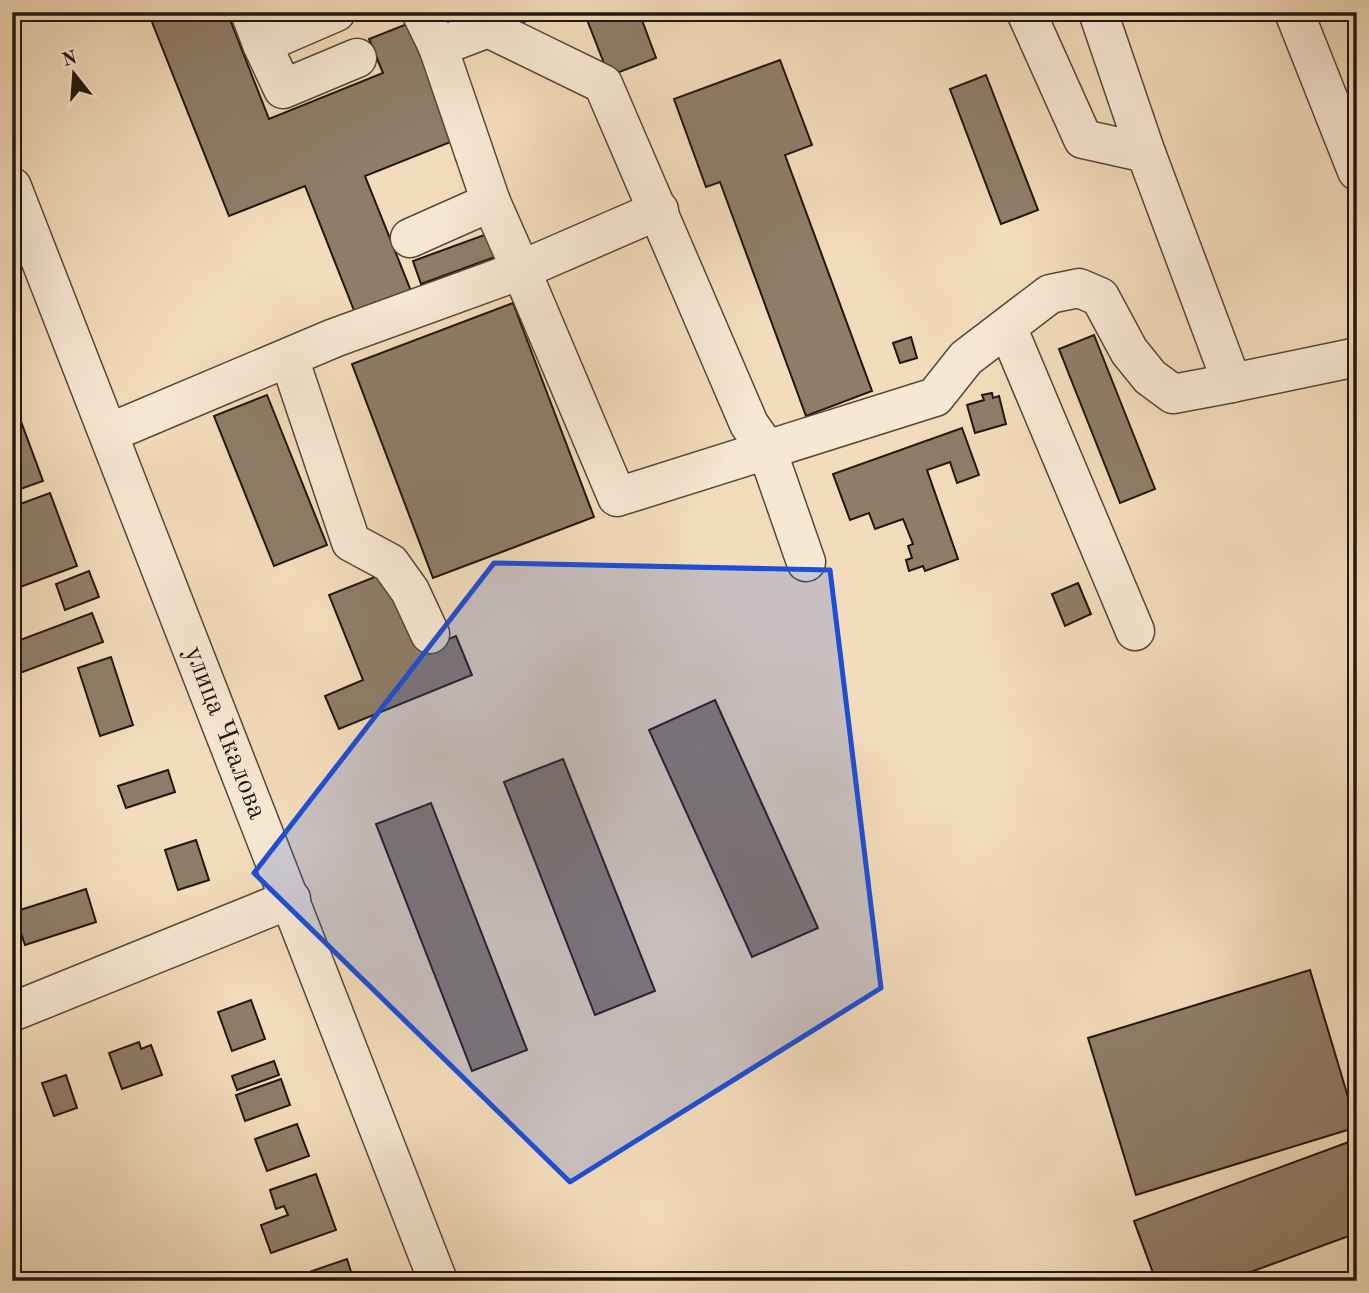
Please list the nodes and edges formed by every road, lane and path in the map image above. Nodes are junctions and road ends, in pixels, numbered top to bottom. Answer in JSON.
{"nodes":[{"id":1,"x":336,"y":12,"type":"edge"},
{"id":2,"x":421,"y":12,"type":"edge"},
{"id":3,"x":1026,"y":12,"type":"edge"},
{"id":4,"x":1098,"y":12,"type":"edge"},
{"id":5,"x":1294,"y":12,"type":"edge"},
{"id":6,"x":256,"y":28,"type":"edge"},
{"id":7,"x":438,"y":47,"type":"junction"},
{"id":8,"x":357,"y":58,"type":"dead end"},
{"id":9,"x":1146,"y":153,"type":"junction"},
{"id":10,"x":1357,"y":171,"type":"edge"},
{"id":11,"x":12,"y":187,"type":"edge"},
{"id":12,"x":491,"y":202,"type":"junction"},
{"id":13,"x":659,"y":210,"type":"junction"},
{"id":14,"x":410,"y":238,"type":"dead end"},
{"id":15,"x":522,"y":270,"type":"junction"},
{"id":16,"x":1008,"y":329,"type":"junction"},
{"id":17,"x":1357,"y":357,"type":"edge"},
{"id":18,"x":289,"y":358,"type":"junction"},
{"id":19,"x":1232,"y":383,"type":"junction"},
{"id":20,"x":109,"y":433,"type":"junction"},
{"id":21,"x":767,"y":450,"type":"junction"},
{"id":22,"x":806,"y":562,"type":"dead end"},
{"id":23,"x":1135,"y":631,"type":"dead end"},
{"id":24,"x":430,"y":634,"type":"dead end"},
{"id":25,"x":291,"y":899,"type":"junction"},
{"id":26,"x":12,"y":1012,"type":"edge"},
{"id":27,"x":438,"y":1281,"type":"edge"}],
"edges":[{"from":1,"to":6,"type":"street"},
{"from":2,"to":7,"type":"street"},
{"from":3,"to":9,"type":"street"},
{"from":4,"to":9,"type":"street"},
{"from":5,"to":10,"type":"street"},
{"from":6,"to":8,"type":"street"},
{"from":7,"to":12,"type":"street"},
{"from":7,"to":13,"type":"street"},
{"from":9,"to":19,"type":"street"},
{"from":11,"to":20,"type":"street","name":"улица Чкалова"},
{"from":12,"to":14,"type":"street"},
{"from":12,"to":15,"type":"street"},
{"from":13,"to":15,"type":"street"},
{"from":13,"to":21,"type":"street"},
{"from":15,"to":18,"type":"street"},
{"from":15,"to":21,"type":"street"},
{"from":16,"to":19,"type":"street"},
{"from":16,"to":21,"type":"street"},
{"from":16,"to":23,"type":"street"},
{"from":17,"to":19,"type":"street"},
{"from":18,"to":20,"type":"street"},
{"from":18,"to":24,"type":"street"},
{"from":20,"to":25,"type":"street","name":"улица Чкалова"},
{"from":21,"to":22,"type":"street"},
{"from":25,"to":26,"type":"street"},
{"from":25,"to":27,"type":"street","name":"улица Чкалова"}]}
